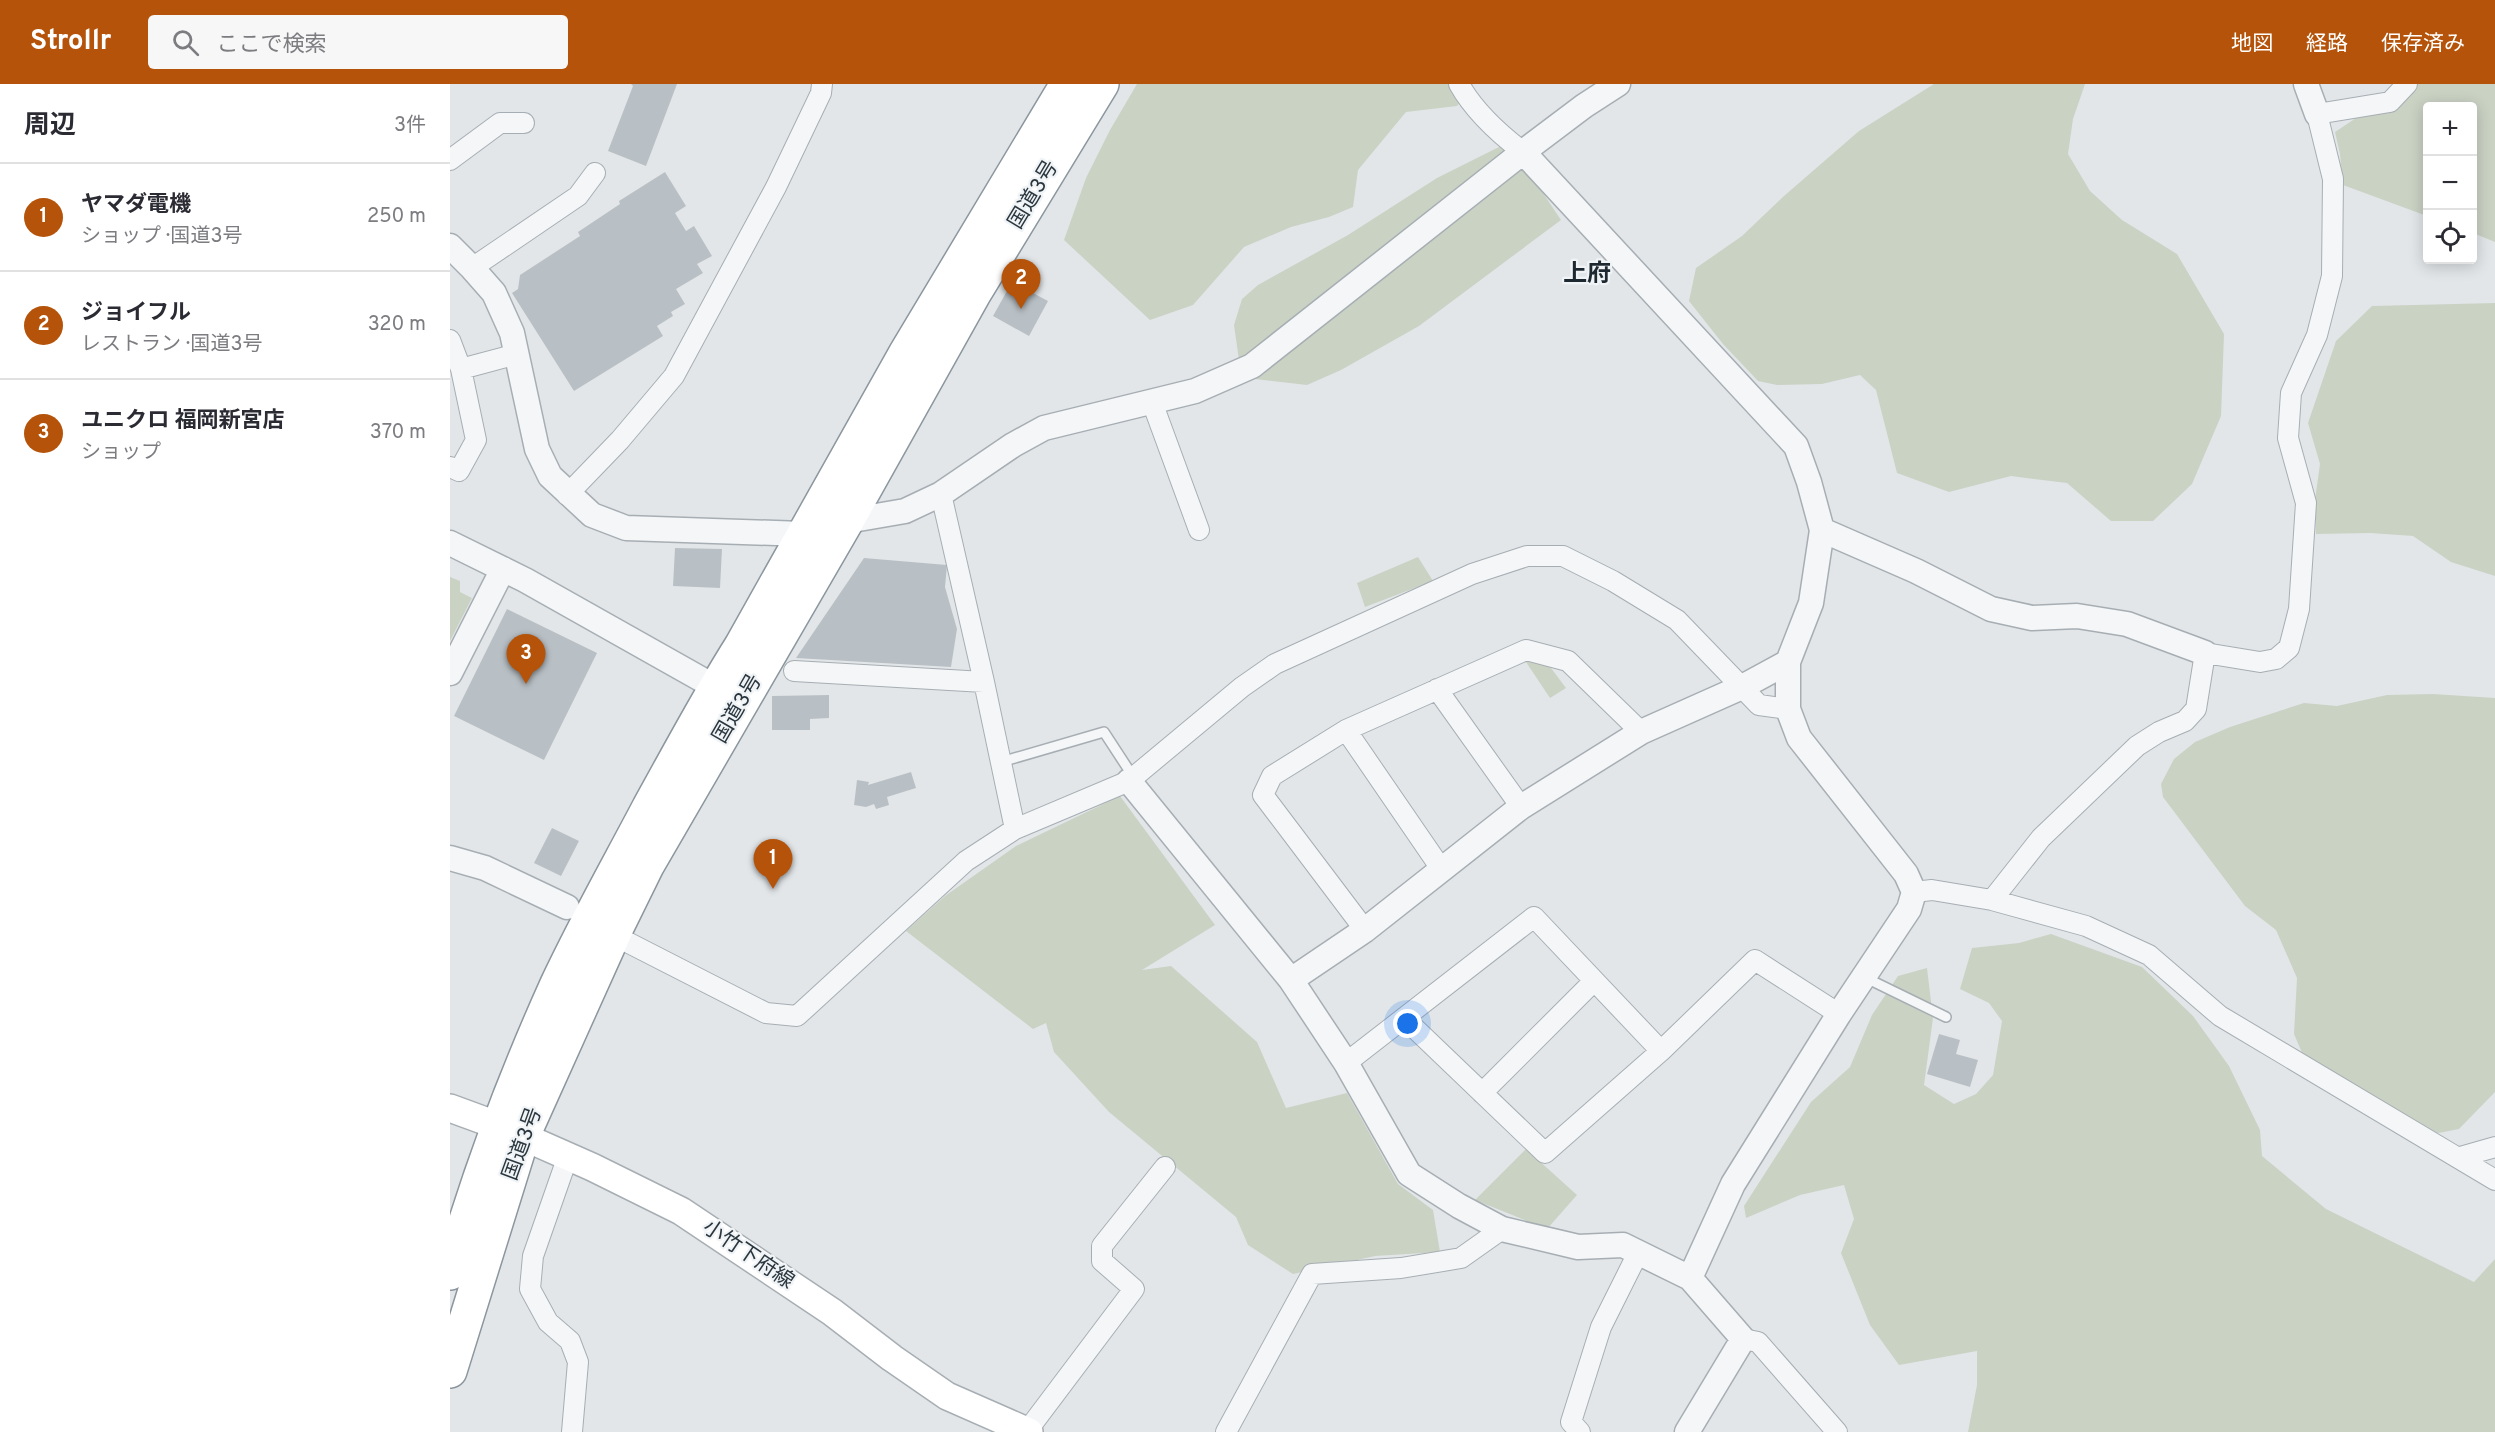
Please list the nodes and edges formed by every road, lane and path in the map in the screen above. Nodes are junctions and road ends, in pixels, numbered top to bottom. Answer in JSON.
{"nodes":[{"id":1,"x":822,"y":84,"type":"edge"},
{"id":2,"x":1067,"y":84,"type":"edge"},
{"id":3,"x":1102,"y":84,"type":"edge"},
{"id":4,"x":1459,"y":84,"type":"edge"},
{"id":5,"x":1618,"y":84,"type":"edge"},
{"id":6,"x":2306,"y":84,"type":"edge"},
{"id":7,"x":2408,"y":84,"type":"edge"},
{"id":8,"x":2317,"y":114,"type":"junction"},
{"id":9,"x":524,"y":123,"type":"dead end"},
{"id":10,"x":1523,"y":152,"type":"junction"},
{"id":11,"x":450,"y":160,"type":"edge"},
{"id":12,"x":595,"y":173,"type":"dead end"},
{"id":13,"x":450,"y":246,"type":"edge"},
{"id":14,"x":472,"y":268,"type":"junction"},
{"id":15,"x":450,"y":340,"type":"edge"},
{"id":16,"x":517,"y":354,"type":"junction"},
{"id":17,"x":461,"y":369,"type":"junction"},
{"id":18,"x":1152,"y":402,"type":"junction"},
{"id":19,"x":450,"y":467,"type":"edge"},
{"id":20,"x":941,"y":494,"type":"junction"},
{"id":21,"x":567,"y":495,"type":"junction"},
{"id":22,"x":847,"y":521,"type":"junction"},
{"id":23,"x":1199,"y":530,"type":"dead end"},
{"id":24,"x":1822,"y":530,"type":"junction"},
{"id":25,"x":803,"y":534,"type":"junction"},
{"id":26,"x":450,"y":543,"type":"edge"},
{"id":27,"x":503,"y":569,"type":"junction"},
{"id":28,"x":2205,"y":653,"type":"junction"},
{"id":29,"x":1788,"y":662,"type":"junction"},
{"id":30,"x":795,"y":671,"type":"dead end"},
{"id":31,"x":450,"y":673,"type":"edge"},
{"id":32,"x":984,"y":681,"type":"junction"},
{"id":33,"x":715,"y":687,"type":"junction"},
{"id":34,"x":1742,"y":687,"type":"junction"},
{"id":35,"x":1437,"y":689,"type":"junction"},
{"id":36,"x":1788,"y":709,"type":"junction"},
{"id":37,"x":1346,"y":730,"type":"junction"},
{"id":38,"x":1641,"y":732,"type":"junction"},
{"id":39,"x":1001,"y":762,"type":"junction"},
{"id":40,"x":1131,"y":779,"type":"junction"},
{"id":41,"x":1521,"y":807,"type":"junction"},
{"id":42,"x":1015,"y":829,"type":"junction"},
{"id":43,"x":450,"y":858,"type":"edge"},
{"id":44,"x":1442,"y":870,"type":"junction"},
{"id":45,"x":1914,"y":892,"type":"junction"},
{"id":46,"x":1992,"y":900,"type":"junction"},
{"id":47,"x":567,"y":907,"type":"dead end"},
{"id":48,"x":1365,"y":930,"type":"junction"},
{"id":49,"x":629,"y":944,"type":"dead end"},
{"id":50,"x":1864,"y":977,"type":"junction"},
{"id":51,"x":1291,"y":980,"type":"junction"},
{"id":52,"x":1594,"y":981,"type":"junction"},
{"id":53,"x":1839,"y":1014,"type":"junction"},
{"id":54,"x":1946,"y":1017,"type":"dead end"},
{"id":55,"x":1404,"y":1018,"type":"junction"},
{"id":56,"x":1661,"y":1051,"type":"junction"},
{"id":57,"x":1346,"y":1063,"type":"junction"},
{"id":58,"x":1482,"y":1093,"type":"junction"},
{"id":59,"x":450,"y":1108,"type":"edge"},
{"id":60,"x":511,"y":1131,"type":"junction"},
{"id":61,"x":2495,"y":1148,"type":"edge"},
{"id":62,"x":568,"y":1156,"type":"junction"},
{"id":63,"x":2460,"y":1157,"type":"junction"},
{"id":64,"x":1165,"y":1167,"type":"dead end"},
{"id":65,"x":2495,"y":1180,"type":"edge"},
{"id":66,"x":1502,"y":1229,"type":"junction"},
{"id":67,"x":1638,"y":1253,"type":"junction"},
{"id":68,"x":450,"y":1273,"type":"edge"},
{"id":69,"x":1690,"y":1278,"type":"junction"},
{"id":70,"x":1743,"y":1339,"type":"junction"},
{"id":71,"x":450,"y":1371,"type":"edge"},
{"id":72,"x":572,"y":1432,"type":"edge"},
{"id":73,"x":1028,"y":1432,"type":"edge"},
{"id":74,"x":1226,"y":1432,"type":"edge"},
{"id":75,"x":1581,"y":1432,"type":"edge"},
{"id":76,"x":1687,"y":1432,"type":"edge"},
{"id":77,"x":1837,"y":1432,"type":"edge"}],
"edges":[{"from":1,"to":21,"type":"street"},
{"from":2,"to":25,"type":"highway","name":"国道3号"},
{"from":3,"to":22,"type":"highway","name":"国道3号"},
{"from":4,"to":10,"type":"street"},
{"from":5,"to":10,"type":"street"},
{"from":6,"to":8,"type":"street"},
{"from":7,"to":8,"type":"street"},
{"from":8,"to":28,"type":"street"},
{"from":9,"to":11,"type":"street"},
{"from":10,"to":18,"type":"street"},
{"from":10,"to":24,"type":"street"},
{"from":12,"to":14,"type":"street"},
{"from":13,"to":14,"type":"street"},
{"from":14,"to":16,"type":"street"},
{"from":15,"to":17,"type":"street"},
{"from":16,"to":17,"type":"street"},
{"from":16,"to":21,"type":"street"},
{"from":17,"to":19,"type":"street"},
{"from":18,"to":20,"type":"street"},
{"from":18,"to":23,"type":"street"},
{"from":20,"to":22,"type":"street"},
{"from":20,"to":32,"type":"street"},
{"from":21,"to":25,"type":"street"},
{"from":22,"to":25,"type":"street"},
{"from":22,"to":60,"type":"highway","name":"国道3号"},
{"from":24,"to":28,"type":"street"},
{"from":24,"to":29,"type":"street"},
{"from":25,"to":33,"type":"highway","name":"国道3号"},
{"from":26,"to":27,"type":"street"},
{"from":27,"to":31,"type":"street"},
{"from":27,"to":33,"type":"street"},
{"from":28,"to":46,"type":"street"},
{"from":29,"to":34,"type":"street"},
{"from":29,"to":36,"type":"street"},
{"from":30,"to":32,"type":"street"},
{"from":32,"to":39,"type":"street"},
{"from":33,"to":60,"type":"highway","name":"国道3号"},
{"from":34,"to":36,"type":"street"},
{"from":34,"to":38,"type":"street"},
{"from":34,"to":40,"type":"street"},
{"from":35,"to":37,"type":"street"},
{"from":35,"to":38,"type":"street"},
{"from":35,"to":41,"type":"street"},
{"from":36,"to":45,"type":"street"},
{"from":37,"to":44,"type":"street"},
{"from":37,"to":48,"type":"street"},
{"from":38,"to":41,"type":"street"},
{"from":39,"to":40,"type":"lane"},
{"from":39,"to":42,"type":"street"},
{"from":40,"to":42,"type":"street"},
{"from":40,"to":51,"type":"street"},
{"from":41,"to":44,"type":"street"},
{"from":42,"to":49,"type":"street"},
{"from":43,"to":47,"type":"street"},
{"from":44,"to":48,"type":"street"},
{"from":45,"to":46,"type":"street"},
{"from":45,"to":50,"type":"street"},
{"from":46,"to":63,"type":"street"},
{"from":48,"to":51,"type":"street"},
{"from":50,"to":53,"type":"street"},
{"from":50,"to":54,"type":"lane"},
{"from":51,"to":57,"type":"street"},
{"from":52,"to":55,"type":"street"},
{"from":52,"to":56,"type":"street"},
{"from":52,"to":58,"type":"street"},
{"from":53,"to":56,"type":"street"},
{"from":53,"to":69,"type":"street"},
{"from":55,"to":57,"type":"street"},
{"from":55,"to":58,"type":"street"},
{"from":56,"to":58,"type":"street"},
{"from":57,"to":66,"type":"street"},
{"from":59,"to":60,"type":"main road","name":"小竹下府線"},
{"from":60,"to":62,"type":"main road","name":"小竹下府線"},
{"from":60,"to":68,"type":"highway","name":"国道3号"},
{"from":60,"to":71,"type":"highway","name":"国道3号"},
{"from":61,"to":63,"type":"street"},
{"from":62,"to":72,"type":"street"},
{"from":62,"to":73,"type":"main road","name":"小竹下府線"},
{"from":63,"to":65,"type":"street"},
{"from":64,"to":73,"type":"street"},
{"from":66,"to":67,"type":"street"},
{"from":66,"to":74,"type":"street"},
{"from":67,"to":69,"type":"street"},
{"from":67,"to":75,"type":"street"},
{"from":69,"to":70,"type":"street"},
{"from":70,"to":76,"type":"street"},
{"from":70,"to":77,"type":"street"}]}
